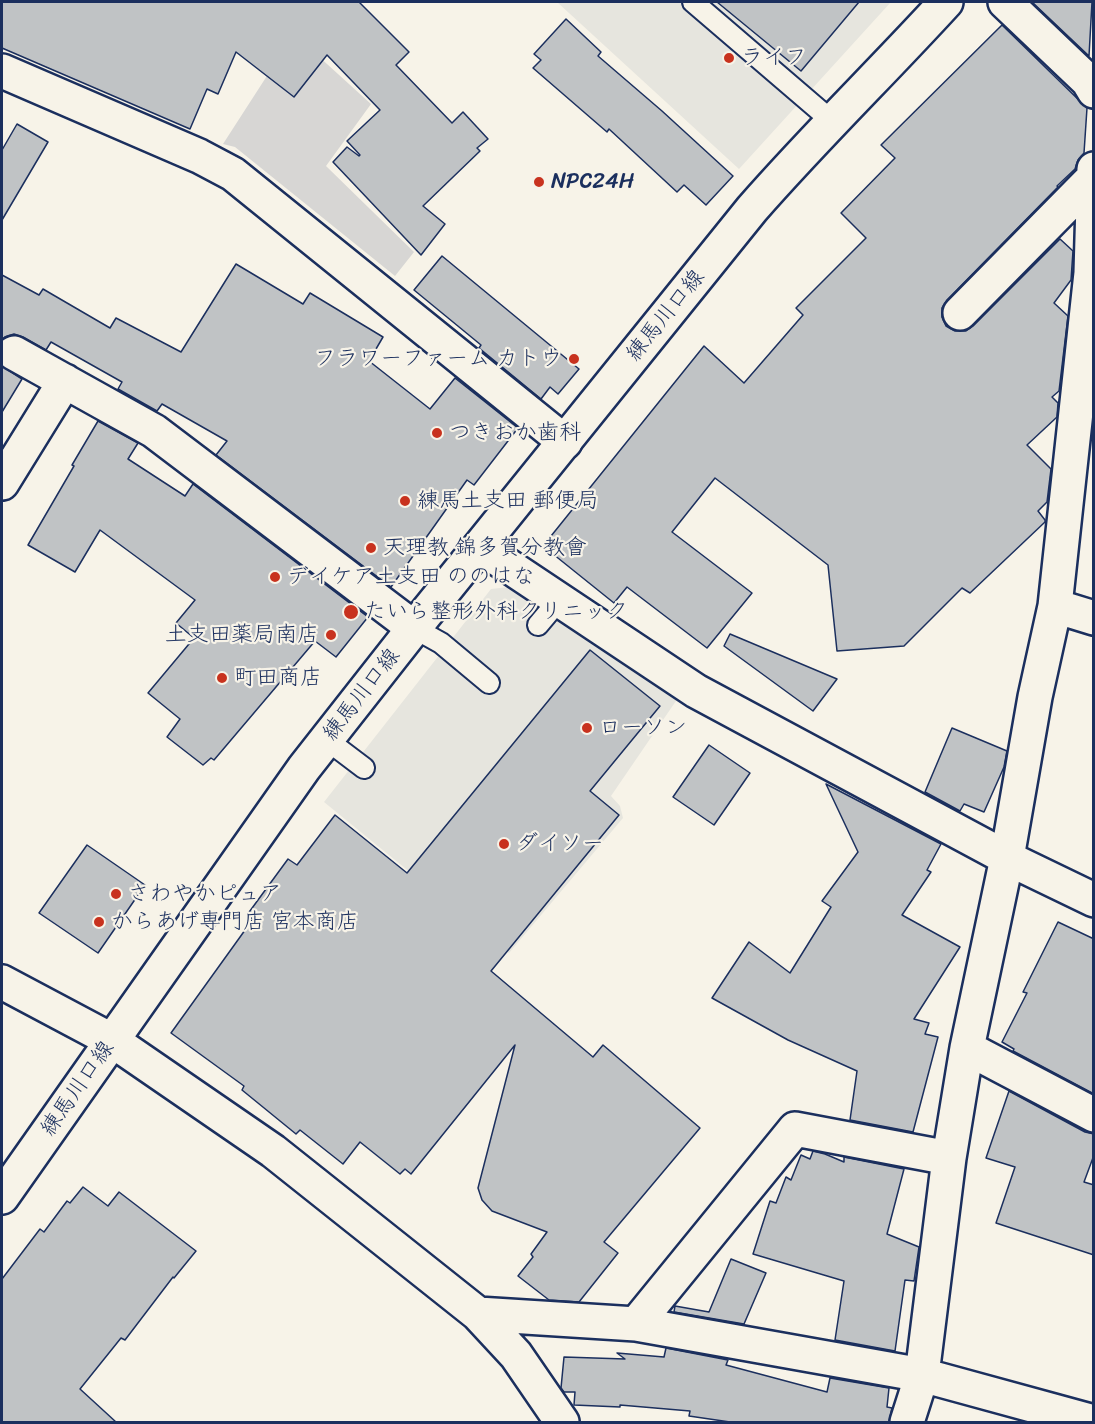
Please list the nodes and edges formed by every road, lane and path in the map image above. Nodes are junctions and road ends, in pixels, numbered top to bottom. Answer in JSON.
{"nodes":[{"id":1,"x":693,"y":2,"type":"edge"},
{"id":2,"x":946,"y":2,"type":"edge"},
{"id":3,"x":1005,"y":2,"type":"edge"},
{"id":4,"x":5,"y":81,"type":"edge"},
{"id":5,"x":1094,"y":91,"type":"edge"},
{"id":6,"x":833,"y":122,"type":"junction"},
{"id":7,"x":1094,"y":169,"type":"edge"},
{"id":8,"x":1093,"y":178,"type":"edge"},
{"id":9,"x":960,"y":314,"type":"dead end"},
{"id":10,"x":14,"y":353,"type":"dead end"},
{"id":11,"x":65,"y":381,"type":"junction"},
{"id":12,"x":565,"y":442,"type":"junction"},
{"id":13,"x":2,"y":483,"type":"edge"},
{"id":14,"x":480,"y":547,"type":"junction"},
{"id":15,"x":559,"y":600,"type":"junction"},
{"id":16,"x":1055,"y":606,"type":"junction"},
{"id":17,"x":1094,"y":618,"type":"edge"},
{"id":18,"x":538,"y":625,"type":"dead end"},
{"id":19,"x":414,"y":628,"type":"junction"},
{"id":20,"x":489,"y":683,"type":"dead end"},
{"id":21,"x":327,"y":740,"type":"junction"},
{"id":22,"x":364,"y":768,"type":"dead end"},
{"id":23,"x":1007,"y":858,"type":"junction"},
{"id":24,"x":1094,"y":900,"type":"edge"},
{"id":25,"x":2,"y":981,"type":"edge"},
{"id":26,"x":113,"y":1041,"type":"junction"},
{"id":27,"x":967,"y":1048,"type":"junction"},
{"id":28,"x":1094,"y":1115,"type":"edge"},
{"id":29,"x":949,"y":1158,"type":"junction"},
{"id":30,"x":2,"y":1197,"type":"edge"},
{"id":31,"x":478,"y":1314,"type":"junction"},
{"id":32,"x":636,"y":1324,"type":"junction"},
{"id":33,"x":922,"y":1375,"type":"junction"},
{"id":34,"x":562,"y":1422,"type":"edge"},
{"id":35,"x":907,"y":1422,"type":"edge"},
{"id":36,"x":1094,"y":1422,"type":"edge"}],
"edges":[{"from":1,"to":6,"type":"lane"},
{"from":2,"to":6,"type":"street","name":"練馬川口線"},
{"from":3,"to":5,"type":"street"},
{"from":4,"to":12,"type":"street"},
{"from":6,"to":12,"type":"street","name":"練馬川口線"},
{"from":7,"to":8,"type":"street"},
{"from":8,"to":9,"type":"street"},
{"from":8,"to":16,"type":"street"},
{"from":10,"to":11,"type":"street"},
{"from":11,"to":13,"type":"street"},
{"from":11,"to":19,"type":"street"},
{"from":12,"to":14,"type":"street","name":"練馬川口線"},
{"from":14,"to":15,"type":"street"},
{"from":14,"to":19,"type":"street","name":"練馬川口線"},
{"from":15,"to":18,"type":"lane"},
{"from":15,"to":23,"type":"street"},
{"from":16,"to":17,"type":"street"},
{"from":16,"to":23,"type":"street"},
{"from":19,"to":20,"type":"lane"},
{"from":19,"to":21,"type":"street","name":"練馬川口線"},
{"from":21,"to":22,"type":"lane"},
{"from":21,"to":26,"type":"street","name":"練馬川口線"},
{"from":23,"to":24,"type":"street"},
{"from":23,"to":27,"type":"street"},
{"from":25,"to":26,"type":"street"},
{"from":26,"to":30,"type":"street","name":"練馬川口線"},
{"from":26,"to":31,"type":"street"},
{"from":27,"to":28,"type":"street"},
{"from":27,"to":29,"type":"street"},
{"from":29,"to":32,"type":"street"},
{"from":29,"to":33,"type":"street"},
{"from":31,"to":32,"type":"street"},
{"from":31,"to":34,"type":"street"},
{"from":32,"to":33,"type":"street"},
{"from":33,"to":35,"type":"street"},
{"from":33,"to":36,"type":"street"}]}
